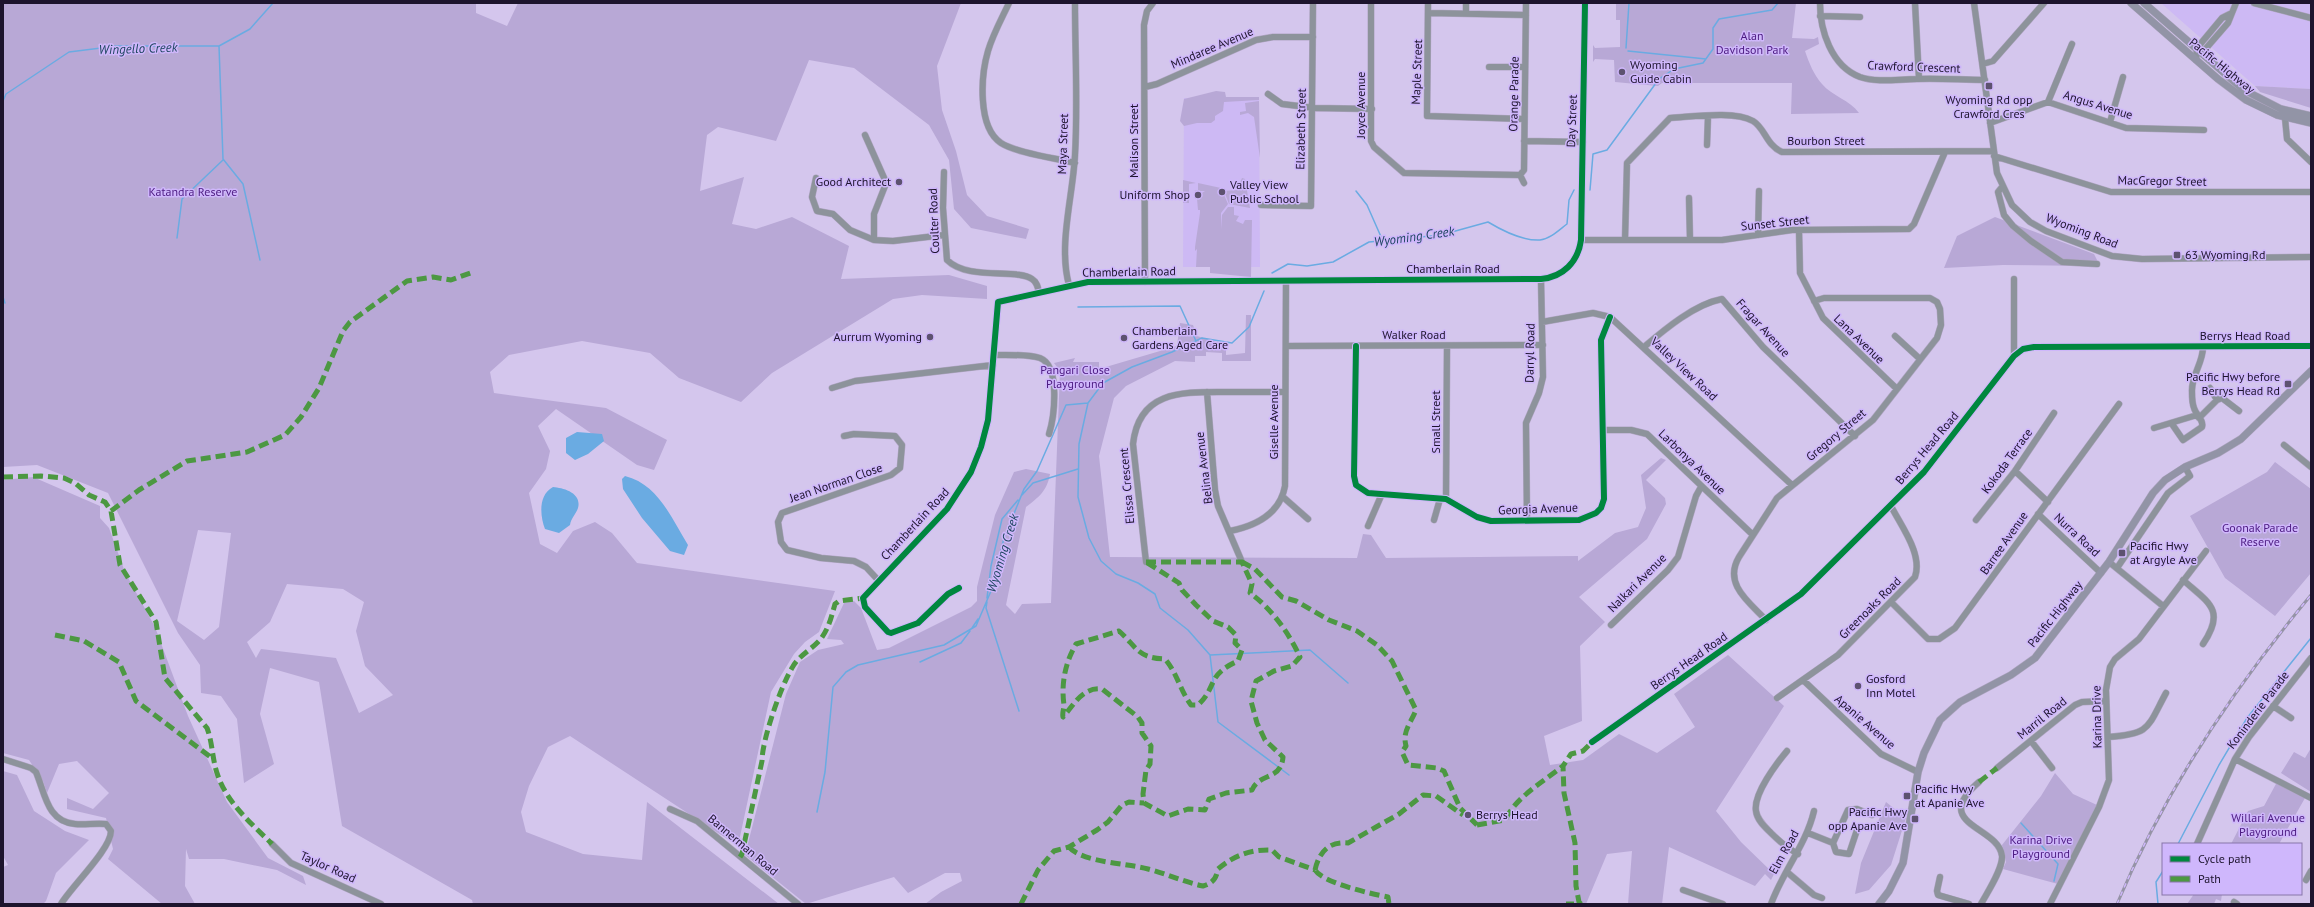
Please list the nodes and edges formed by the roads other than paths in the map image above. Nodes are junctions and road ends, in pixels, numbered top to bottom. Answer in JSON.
{"nodes":[{"id":1,"x":1009,"y":3,"type":"edge"},
{"id":2,"x":1075,"y":3,"type":"edge"},
{"id":3,"x":1313,"y":3,"type":"edge"},
{"id":4,"x":1370,"y":3,"type":"edge"},
{"id":5,"x":1428,"y":3,"type":"edge"},
{"id":6,"x":1466,"y":3,"type":"edge"},
{"id":7,"x":1526,"y":3,"type":"edge"},
{"id":8,"x":1585,"y":3,"type":"edge"},
{"id":9,"x":1820,"y":3,"type":"edge"},
{"id":10,"x":1915,"y":3,"type":"edge"},
{"id":11,"x":1974,"y":3,"type":"edge"},
{"id":12,"x":2044,"y":3,"type":"edge"},
{"id":13,"x":2132,"y":3,"type":"edge"},
{"id":14,"x":2144,"y":3,"type":"edge"},
{"id":15,"x":2236,"y":3,"type":"edge"},
{"id":16,"x":2254,"y":3,"type":"edge"},
{"id":17,"x":1150,"y":4,"type":"edge"},
{"id":18,"x":1430,"y":13,"type":"junction"},
{"id":19,"x":1466,"y":14,"type":"junction"},
{"id":20,"x":1526,"y":15,"type":"junction"},
{"id":21,"x":1820,"y":16,"type":"junction"},
{"id":22,"x":1860,"y":16,"type":"dead end"},
{"id":23,"x":2311,"y":18,"type":"edge"},
{"id":24,"x":1313,"y":37,"type":"junction"},
{"id":25,"x":2072,"y":44,"type":"dead end"},
{"id":26,"x":2199,"y":51,"type":"junction"},
{"id":27,"x":2196,"y":60,"type":"junction"},
{"id":28,"x":1983,"y":64,"type":"junction"},
{"id":29,"x":1489,"y":67,"type":"dead end"},
{"id":30,"x":1525,"y":67,"type":"junction"},
{"id":31,"x":2124,"y":77,"type":"dead end"},
{"id":32,"x":1918,"y":79,"type":"junction"},
{"id":33,"x":1985,"y":80,"type":"junction"},
{"id":34,"x":1145,"y":87,"type":"junction"},
{"id":35,"x":1268,"y":94,"type":"dead end"},
{"id":36,"x":2048,"y":102,"type":"junction"},
{"id":37,"x":1312,"y":106,"type":"junction"},
{"id":38,"x":1372,"y":109,"type":"junction"},
{"id":39,"x":1708,"y":116,"type":"junction"},
{"id":40,"x":2311,"y":116,"type":"edge"},
{"id":41,"x":2285,"y":118,"type":"junction"},
{"id":42,"x":1524,"y":119,"type":"junction"},
{"id":43,"x":2110,"y":122,"type":"junction"},
{"id":44,"x":1990,"y":123,"type":"junction"},
{"id":45,"x":2311,"y":123,"type":"edge"},
{"id":46,"x":2204,"y":130,"type":"dead end"},
{"id":47,"x":865,"y":135,"type":"dead end"},
{"id":48,"x":1524,"y":142,"type":"junction"},
{"id":49,"x":1583,"y":142,"type":"junction"},
{"id":50,"x":1707,"y":145,"type":"dead end"},
{"id":51,"x":1945,"y":152,"type":"junction"},
{"id":52,"x":1994,"y":154,"type":"junction"},
{"id":53,"x":2311,"y":162,"type":"edge"},
{"id":54,"x":1075,"y":163,"type":"junction"},
{"id":55,"x":944,"y":172,"type":"dead end"},
{"id":56,"x":1520,"y":175,"type":"junction"},
{"id":57,"x":816,"y":178,"type":"dead end"},
{"id":58,"x":1524,"y":183,"type":"dead end"},
{"id":59,"x":2002,"y":187,"type":"junction"},
{"id":60,"x":1759,"y":191,"type":"dead end"},
{"id":61,"x":2311,"y":192,"type":"edge"},
{"id":62,"x":1689,"y":198,"type":"dead end"},
{"id":63,"x":1261,"y":205,"type":"dead end"},
{"id":64,"x":1800,"y":230,"type":"junction"},
{"id":65,"x":944,"y":235,"type":"junction"},
{"id":66,"x":1758,"y":235,"type":"junction"},
{"id":67,"x":874,"y":240,"type":"junction"},
{"id":68,"x":1581,"y":240,"type":"junction"},
{"id":69,"x":1626,"y":240,"type":"junction"},
{"id":70,"x":1690,"y":240,"type":"junction"},
{"id":71,"x":2311,"y":257,"type":"edge"},
{"id":72,"x":2097,"y":264,"type":"dead end"},
{"id":73,"x":1541,"y":279,"type":"junction"},
{"id":74,"x":2014,"y":279,"type":"dead end"},
{"id":75,"x":1286,"y":281,"type":"junction"},
{"id":76,"x":1145,"y":282,"type":"junction"},
{"id":77,"x":1068,"y":285,"type":"junction"},
{"id":78,"x":1039,"y":293,"type":"junction"},
{"id":79,"x":1814,"y":301,"type":"junction"},
{"id":80,"x":1610,"y":317,"type":"junction"},
{"id":81,"x":1542,"y":322,"type":"junction"},
{"id":82,"x":1895,"y":336,"type":"dead end"},
{"id":83,"x":1543,"y":345,"type":"junction"},
{"id":84,"x":1286,"y":346,"type":"junction"},
{"id":85,"x":1356,"y":346,"type":"junction"},
{"id":86,"x":1447,"y":346,"type":"junction"},
{"id":87,"x":2311,"y":346,"type":"edge"},
{"id":88,"x":1644,"y":347,"type":"junction"},
{"id":89,"x":2203,"y":347,"type":"junction"},
{"id":90,"x":994,"y":355,"type":"junction"},
{"id":91,"x":2014,"y":356,"type":"junction"},
{"id":92,"x":1920,"y":359,"type":"junction"},
{"id":93,"x":993,"y":365,"type":"junction"},
{"id":94,"x":2311,"y":371,"type":"edge"},
{"id":95,"x":832,"y":388,"type":"dead end"},
{"id":96,"x":2210,"y":388,"type":"dead end"},
{"id":97,"x":1897,"y":389,"type":"junction"},
{"id":98,"x":1207,"y":392,"type":"junction"},
{"id":99,"x":1285,"y":392,"type":"junction"},
{"id":100,"x":2217,"y":400,"type":"junction"},
{"id":101,"x":2119,"y":404,"type":"dead end"},
{"id":102,"x":2239,"y":411,"type":"dead end"},
{"id":103,"x":2054,"y":413,"type":"dead end"},
{"id":104,"x":2198,"y":416,"type":"junction"},
{"id":105,"x":2172,"y":424,"type":"junction"},
{"id":106,"x":2154,"y":428,"type":"dead end"},
{"id":107,"x":1604,"y":430,"type":"junction"},
{"id":108,"x":1049,"y":434,"type":"dead end"},
{"id":109,"x":844,"y":436,"type":"dead end"},
{"id":110,"x":1854,"y":436,"type":"junction"},
{"id":111,"x":2284,"y":445,"type":"dead end"},
{"id":112,"x":2185,"y":467,"type":"junction"},
{"id":113,"x":2311,"y":467,"type":"edge"},
{"id":114,"x":2015,"y":471,"type":"junction"},
{"id":115,"x":1792,"y":485,"type":"junction"},
{"id":116,"x":1701,"y":487,"type":"junction"},
{"id":117,"x":1381,"y":496,"type":"junction"},
{"id":118,"x":1283,"y":497,"type":"junction"},
{"id":119,"x":1440,"y":499,"type":"junction"},
{"id":120,"x":1446,"y":499,"type":"junction"},
{"id":121,"x":2048,"y":502,"type":"junction"},
{"id":122,"x":1891,"y":506,"type":"junction"},
{"id":123,"x":2038,"y":514,"type":"junction"},
{"id":124,"x":1308,"y":519,"type":"dead end"},
{"id":125,"x":1434,"y":520,"type":"dead end"},
{"id":126,"x":1976,"y":520,"type":"dead end"},
{"id":127,"x":1527,"y":521,"type":"junction"},
{"id":128,"x":1368,"y":526,"type":"dead end"},
{"id":129,"x":1230,"y":531,"type":"junction"},
{"id":130,"x":1753,"y":535,"type":"junction"},
{"id":131,"x":2206,"y":551,"type":"dead end"},
{"id":132,"x":1146,"y":562,"type":"dead end"},
{"id":133,"x":1242,"y":562,"type":"dead end"},
{"id":134,"x":2109,"y":562,"type":"junction"},
{"id":135,"x":2116,"y":568,"type":"junction"},
{"id":136,"x":2101,"y":573,"type":"junction"},
{"id":137,"x":878,"y":580,"type":"junction"},
{"id":138,"x":2183,"y":580,"type":"junction"},
{"id":139,"x":959,"y":588,"type":"dead end"},
{"id":140,"x":1891,"y":602,"type":"junction"},
{"id":141,"x":2163,"y":606,"type":"junction"},
{"id":142,"x":1766,"y":620,"type":"junction"},
{"id":143,"x":1610,"y":625,"type":"dead end"},
{"id":144,"x":2203,"y":644,"type":"dead end"},
{"id":145,"x":2311,"y":658,"type":"edge"},
{"id":146,"x":1803,"y":680,"type":"junction"},
{"id":147,"x":2166,"y":693,"type":"dead end"},
{"id":148,"x":1777,"y":698,"type":"dead end"},
{"id":149,"x":2106,"y":701,"type":"junction"},
{"id":150,"x":2273,"y":706,"type":"junction"},
{"id":151,"x":2291,"y":718,"type":"dead end"},
{"id":152,"x":2108,"y":736,"type":"junction"},
{"id":153,"x":2031,"y":741,"type":"junction"},
{"id":154,"x":1592,"y":742,"type":"dead end"},
{"id":155,"x":1787,"y":751,"type":"dead end"},
{"id":156,"x":2235,"y":759,"type":"junction"},
{"id":157,"x":3,"y":760,"type":"edge"},
{"id":158,"x":1997,"y":768,"type":"dead end"},
{"id":159,"x":2052,"y":768,"type":"dead end"},
{"id":160,"x":1918,"y":772,"type":"junction"},
{"id":161,"x":1979,"y":782,"type":"dead end"},
{"id":162,"x":2311,"y":798,"type":"edge"},
{"id":163,"x":670,"y":809,"type":"dead end"},
{"id":164,"x":1814,"y":811,"type":"dead end"},
{"id":165,"x":1872,"y":815,"type":"dead end"},
{"id":166,"x":1857,"y":830,"type":"dead end"},
{"id":167,"x":1808,"y":833,"type":"junction"},
{"id":168,"x":1833,"y":842,"type":"junction"},
{"id":169,"x":2197,"y":843,"type":"edge"},
{"id":170,"x":272,"y":844,"type":"dead end"},
{"id":171,"x":1798,"y":854,"type":"junction"},
{"id":172,"x":2311,"y":871,"type":"edge"},
{"id":173,"x":1787,"y":872,"type":"junction"},
{"id":174,"x":1940,"y":877,"type":"dead end"},
{"id":175,"x":2306,"y":880,"type":"dead end"},
{"id":176,"x":1683,"y":890,"type":"dead end"},
{"id":177,"x":1822,"y":898,"type":"dead end"},
{"id":178,"x":61,"y":904,"type":"edge"},
{"id":179,"x":381,"y":904,"type":"edge"},
{"id":180,"x":798,"y":904,"type":"edge"},
{"id":181,"x":1723,"y":904,"type":"edge"},
{"id":182,"x":1771,"y":904,"type":"edge"},
{"id":183,"x":1879,"y":904,"type":"edge"},
{"id":184,"x":1969,"y":904,"type":"edge"},
{"id":185,"x":1982,"y":904,"type":"edge"},
{"id":186,"x":2050,"y":904,"type":"edge"}],
"edges":[{"from":1,"to":54,"type":"street"},
{"from":2,"to":54,"type":"street","name":"Maya Street"},
{"from":3,"to":24,"type":"street","name":"Elizabeth Street"},
{"from":4,"to":38,"type":"street","name":"Joyce Avenue"},
{"from":5,"to":18,"type":"street","name":"Maple Street"},
{"from":6,"to":19,"type":"street"},
{"from":7,"to":20,"type":"street","name":"Orange Parade"},
{"from":8,"to":49,"type":"street","name":"Day Street"},
{"from":9,"to":21,"type":"street","name":"Crawford Crescent"},
{"from":10,"to":32,"type":"street"},
{"from":11,"to":28,"type":"street","name":"Wyoming Road"},
{"from":12,"to":28,"type":"street"},
{"from":13,"to":27,"type":"main road","name":"Pacific Highway"},
{"from":14,"to":26,"type":"main road","name":"Pacific Highway"},
{"from":15,"to":26,"type":"street"},
{"from":16,"to":23,"type":"street"},
{"from":17,"to":34,"type":"street","name":"Malison Street"},
{"from":18,"to":19,"type":"street"},
{"from":18,"to":42,"type":"street","name":"Maple Street"},
{"from":19,"to":20,"type":"street"},
{"from":20,"to":30,"type":"street","name":"Orange Parade"},
{"from":21,"to":22,"type":"street"},
{"from":21,"to":32,"type":"street","name":"Crawford Crescent"},
{"from":24,"to":34,"type":"street","name":"Mindaree Avenue"},
{"from":24,"to":37,"type":"street","name":"Elizabeth Street"},
{"from":25,"to":36,"type":"street"},
{"from":26,"to":27,"type":"street"},
{"from":26,"to":40,"type":"main road","name":"Pacific Highway"},
{"from":27,"to":41,"type":"main road","name":"Pacific Highway"},
{"from":28,"to":33,"type":"street","name":"Wyoming Road"},
{"from":29,"to":30,"type":"street"},
{"from":30,"to":42,"type":"street","name":"Orange Parade"},
{"from":31,"to":43,"type":"street"},
{"from":32,"to":33,"type":"street","name":"Crawford Crescent"},
{"from":33,"to":44,"type":"street","name":"Wyoming Road"},
{"from":34,"to":76,"type":"street","name":"Malison Street"},
{"from":35,"to":37,"type":"street"},
{"from":36,"to":43,"type":"street","name":"Angus Avenue"},
{"from":36,"to":44,"type":"street","name":"Angus Avenue"},
{"from":37,"to":38,"type":"street"},
{"from":37,"to":63,"type":"street","name":"Elizabeth Street"},
{"from":38,"to":56,"type":"street","name":"Joyce Avenue"},
{"from":39,"to":50,"type":"street"},
{"from":39,"to":51,"type":"street","name":"Bourbon Street"},
{"from":39,"to":69,"type":"street","name":"Bourbon Street"},
{"from":41,"to":45,"type":"main road","name":"Pacific Highway"},
{"from":41,"to":53,"type":"street"},
{"from":42,"to":48,"type":"street","name":"Orange Parade"},
{"from":43,"to":46,"type":"street","name":"Angus Avenue"},
{"from":44,"to":52,"type":"street","name":"Wyoming Road"},
{"from":47,"to":67,"type":"street"},
{"from":48,"to":49,"type":"street"},
{"from":48,"to":56,"type":"street","name":"Orange Parade"},
{"from":49,"to":68,"type":"street","name":"Day Street"},
{"from":51,"to":52,"type":"street","name":"Bourbon Street"},
{"from":51,"to":64,"type":"street","name":"Sunset Street"},
{"from":52,"to":59,"type":"street","name":"Wyoming Road"},
{"from":52,"to":61,"type":"street","name":"MacGregor Street"},
{"from":54,"to":77,"type":"street","name":"Maya Street"},
{"from":55,"to":65,"type":"street","name":"Coulter Road"},
{"from":56,"to":58,"type":"street"},
{"from":57,"to":67,"type":"street"},
{"from":59,"to":71,"type":"street","name":"Wyoming Road"},
{"from":59,"to":72,"type":"street"},
{"from":60,"to":66,"type":"street"},
{"from":62,"to":70,"type":"street"},
{"from":64,"to":66,"type":"street","name":"Sunset Street"},
{"from":64,"to":79,"type":"street","name":"Lana Avenue"},
{"from":65,"to":67,"type":"street"},
{"from":65,"to":78,"type":"street","name":"Coulter Road"},
{"from":66,"to":70,"type":"street","name":"Sunset Street"},
{"from":68,"to":69,"type":"street","name":"Sunset Street"},
{"from":68,"to":73,"type":"street","name":"Chamberlain Road"},
{"from":69,"to":70,"type":"street","name":"Sunset Street"},
{"from":73,"to":75,"type":"street","name":"Chamberlain Road"},
{"from":73,"to":81,"type":"street","name":"Darryl Road"},
{"from":74,"to":91,"type":"street"},
{"from":75,"to":76,"type":"street","name":"Chamberlain Road"},
{"from":75,"to":84,"type":"street","name":"Giselle Avenue"},
{"from":76,"to":77,"type":"street","name":"Chamberlain Road"},
{"from":77,"to":78,"type":"street","name":"Chamberlain Road"},
{"from":78,"to":90,"type":"street","name":"Chamberlain Road"},
{"from":79,"to":92,"type":"street","name":"Gregory Street"},
{"from":79,"to":97,"type":"street","name":"Lana Avenue"},
{"from":80,"to":81,"type":"street"},
{"from":80,"to":88,"type":"street","name":"Valley View Road"},
{"from":80,"to":107,"type":"street","name":"Georgia Avenue"},
{"from":81,"to":83,"type":"street","name":"Darryl Road"},
{"from":82,"to":92,"type":"street"},
{"from":83,"to":86,"type":"street","name":"Walker Road"},
{"from":83,"to":127,"type":"street","name":"Darryl Road"},
{"from":84,"to":85,"type":"street","name":"Walker Road"},
{"from":84,"to":99,"type":"street","name":"Giselle Avenue"},
{"from":85,"to":86,"type":"street","name":"Walker Road"},
{"from":85,"to":117,"type":"street","name":"Georgia Avenue"},
{"from":86,"to":120,"type":"street","name":"Small Street"},
{"from":87,"to":89,"type":"street","name":"Berrys Head Road"},
{"from":88,"to":110,"type":"street","name":"Fragar Avenue"},
{"from":88,"to":115,"type":"street","name":"Valley View Road"},
{"from":89,"to":91,"type":"street","name":"Berrys Head Road"},
{"from":89,"to":104,"type":"street"},
{"from":90,"to":93,"type":"street","name":"Chamberlain Road"},
{"from":90,"to":108,"type":"street"},
{"from":91,"to":122,"type":"street","name":"Berrys Head Road"},
{"from":92,"to":97,"type":"street","name":"Gregory Street"},
{"from":93,"to":95,"type":"street"},
{"from":93,"to":137,"type":"street","name":"Chamberlain Road"},
{"from":94,"to":112,"type":"main road","name":"Pacific Highway"},
{"from":96,"to":100,"type":"street"},
{"from":97,"to":110,"type":"street","name":"Gregory Street"},
{"from":98,"to":99,"type":"street","name":"Elissa Crescent"},
{"from":98,"to":129,"type":"street","name":"Belina Avenue"},
{"from":98,"to":132,"type":"street","name":"Elissa Crescent"},
{"from":99,"to":118,"type":"street","name":"Giselle Avenue"},
{"from":100,"to":102,"type":"street"},
{"from":100,"to":104,"type":"street"},
{"from":101,"to":121,"type":"street","name":"Barree Avenue"},
{"from":103,"to":114,"type":"street","name":"Kokoda Terrace"},
{"from":104,"to":105,"type":"street"},
{"from":104,"to":105,"type":"street"},
{"from":105,"to":106,"type":"street"},
{"from":107,"to":116,"type":"street","name":"Larbonya Avenue"},
{"from":107,"to":127,"type":"street","name":"Georgia Avenue"},
{"from":109,"to":137,"type":"street","name":"Jean Norman Close"},
{"from":110,"to":115,"type":"street","name":"Gregory Street"},
{"from":111,"to":113,"type":"street"},
{"from":112,"to":134,"type":"main road","name":"Pacific Highway"},
{"from":112,"to":135,"type":"street"},
{"from":114,"to":121,"type":"street"},
{"from":114,"to":126,"type":"street","name":"Kokoda Terrace"},
{"from":115,"to":130,"type":"street","name":"Gregory Street"},
{"from":116,"to":130,"type":"street","name":"Larbonya Avenue"},
{"from":116,"to":143,"type":"street","name":"Nalkari Avenue"},
{"from":117,"to":119,"type":"street","name":"Georgia Avenue"},
{"from":117,"to":128,"type":"street"},
{"from":118,"to":124,"type":"street"},
{"from":118,"to":129,"type":"street"},
{"from":119,"to":120,"type":"street","name":"Georgia Avenue"},
{"from":119,"to":125,"type":"street"},
{"from":120,"to":127,"type":"street","name":"Georgia Avenue"},
{"from":121,"to":123,"type":"street","name":"Barree Avenue"},
{"from":122,"to":140,"type":"street","name":"Greenoaks Road"},
{"from":122,"to":142,"type":"street","name":"Berrys Head Road"},
{"from":123,"to":136,"type":"street","name":"Nurra Road"},
{"from":123,"to":140,"type":"street","name":"Barree Avenue"},
{"from":129,"to":133,"type":"street","name":"Belina Avenue"},
{"from":130,"to":142,"type":"street","name":"Gregory Street"},
{"from":131,"to":138,"type":"street","name":"Karina Drive"},
{"from":134,"to":135,"type":"street"},
{"from":134,"to":136,"type":"main road","name":"Pacific Highway"},
{"from":135,"to":141,"type":"street"},
{"from":136,"to":160,"type":"main road","name":"Pacific Highway"},
{"from":137,"to":139,"type":"street","name":"Chamberlain Road"},
{"from":138,"to":141,"type":"street","name":"Karina Drive"},
{"from":138,"to":144,"type":"street"},
{"from":140,"to":146,"type":"street","name":"Greenoaks Road"},
{"from":141,"to":149,"type":"street","name":"Karina Drive"},
{"from":142,"to":154,"type":"street","name":"Berrys Head Road"},
{"from":145,"to":150,"type":"street","name":"Koninderie Parade"},
{"from":146,"to":148,"type":"street","name":"Greenoaks Road"},
{"from":146,"to":160,"type":"street","name":"Apanie Avenue"},
{"from":147,"to":152,"type":"street"},
{"from":149,"to":152,"type":"street","name":"Karina Drive"},
{"from":149,"to":153,"type":"street","name":"Marril Road"},
{"from":150,"to":151,"type":"street"},
{"from":150,"to":156,"type":"street","name":"Koninderie Parade"},
{"from":152,"to":186,"type":"street","name":"Karina Drive"},
{"from":153,"to":158,"type":"street","name":"Marril Road"},
{"from":153,"to":159,"type":"street"},
{"from":155,"to":171,"type":"street"},
{"from":156,"to":162,"type":"street"},
{"from":156,"to":169,"type":"street","name":"Koninderie Parade"},
{"from":157,"to":178,"type":"street"},
{"from":160,"to":183,"type":"main road","name":"Pacific Highway"},
{"from":161,"to":185,"type":"street"},
{"from":163,"to":180,"type":"street","name":"Bannerman Road"},
{"from":164,"to":167,"type":"street","name":"Elm Road"},
{"from":165,"to":168,"type":"street"},
{"from":166,"to":168,"type":"street"},
{"from":167,"to":168,"type":"street"},
{"from":167,"to":171,"type":"street","name":"Elm Road"},
{"from":170,"to":179,"type":"street","name":"Taylor Road"},
{"from":171,"to":173,"type":"street","name":"Elm Road"},
{"from":172,"to":175,"type":"street"},
{"from":173,"to":177,"type":"street"},
{"from":173,"to":182,"type":"street","name":"Elm Road"},
{"from":174,"to":184,"type":"street"},
{"from":176,"to":181,"type":"street"}]}
